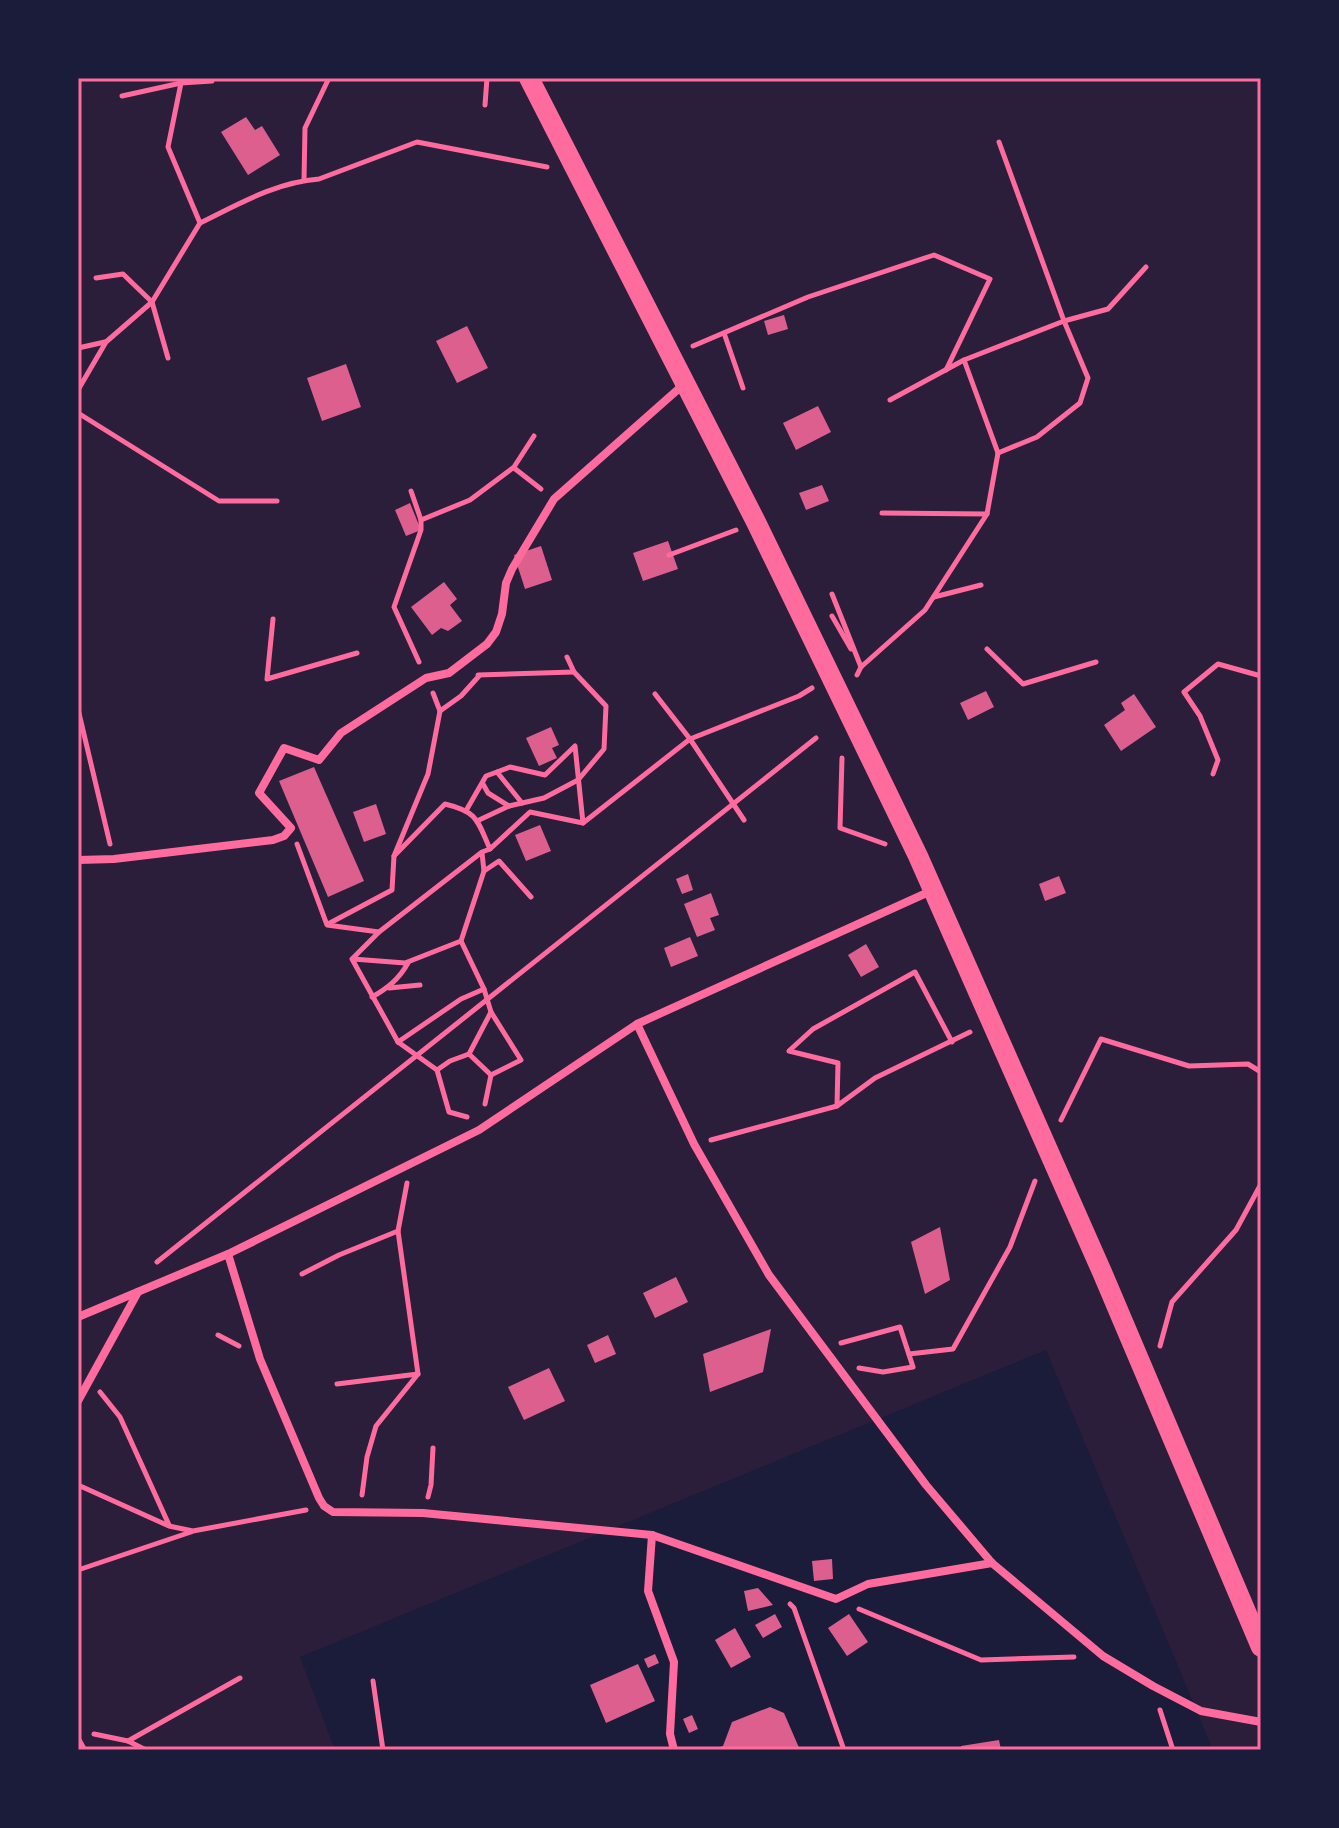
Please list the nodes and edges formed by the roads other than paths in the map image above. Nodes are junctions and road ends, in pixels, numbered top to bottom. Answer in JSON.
{"nodes":[{"id":1,"x":529,"y":78,"type":"edge"},
{"id":2,"x":684,"y":385,"type":"junction"},
{"id":3,"x":78,"y":860,"type":"edge"},
{"id":4,"x":932,"y":891,"type":"junction"},
{"id":5,"x":637,"y":1024,"type":"junction"},
{"id":6,"x":228,"y":1254,"type":"junction"},
{"id":7,"x":138,"y":1291,"type":"junction"},
{"id":8,"x":78,"y":1317,"type":"edge"},
{"id":9,"x":78,"y":1401,"type":"edge"},
{"id":10,"x":652,"y":1535,"type":"junction"},
{"id":11,"x":992,"y":1563,"type":"junction"},
{"id":12,"x":1261,"y":1647,"type":"edge"},
{"id":13,"x":1261,"y":1722,"type":"edge"},
{"id":14,"x":78,"y":1741,"type":"edge"},
{"id":15,"x":83,"y":1750,"type":"edge"},
{"id":16,"x":674,"y":1750,"type":"edge"}],
"edges":[{"from":1,"to":2,"type":"main road"},
{"from":2,"to":3,"type":"street"},
{"from":2,"to":4,"type":"main road"},
{"from":4,"to":5,"type":"street"},
{"from":4,"to":12,"type":"main road"},
{"from":5,"to":6,"type":"street"},
{"from":5,"to":11,"type":"street"},
{"from":6,"to":7,"type":"street"},
{"from":6,"to":10,"type":"street"},
{"from":7,"to":8,"type":"street"},
{"from":7,"to":9,"type":"street"},
{"from":10,"to":11,"type":"street"},
{"from":10,"to":16,"type":"street"},
{"from":11,"to":13,"type":"street"},
{"from":14,"to":15,"type":"street"}]}
